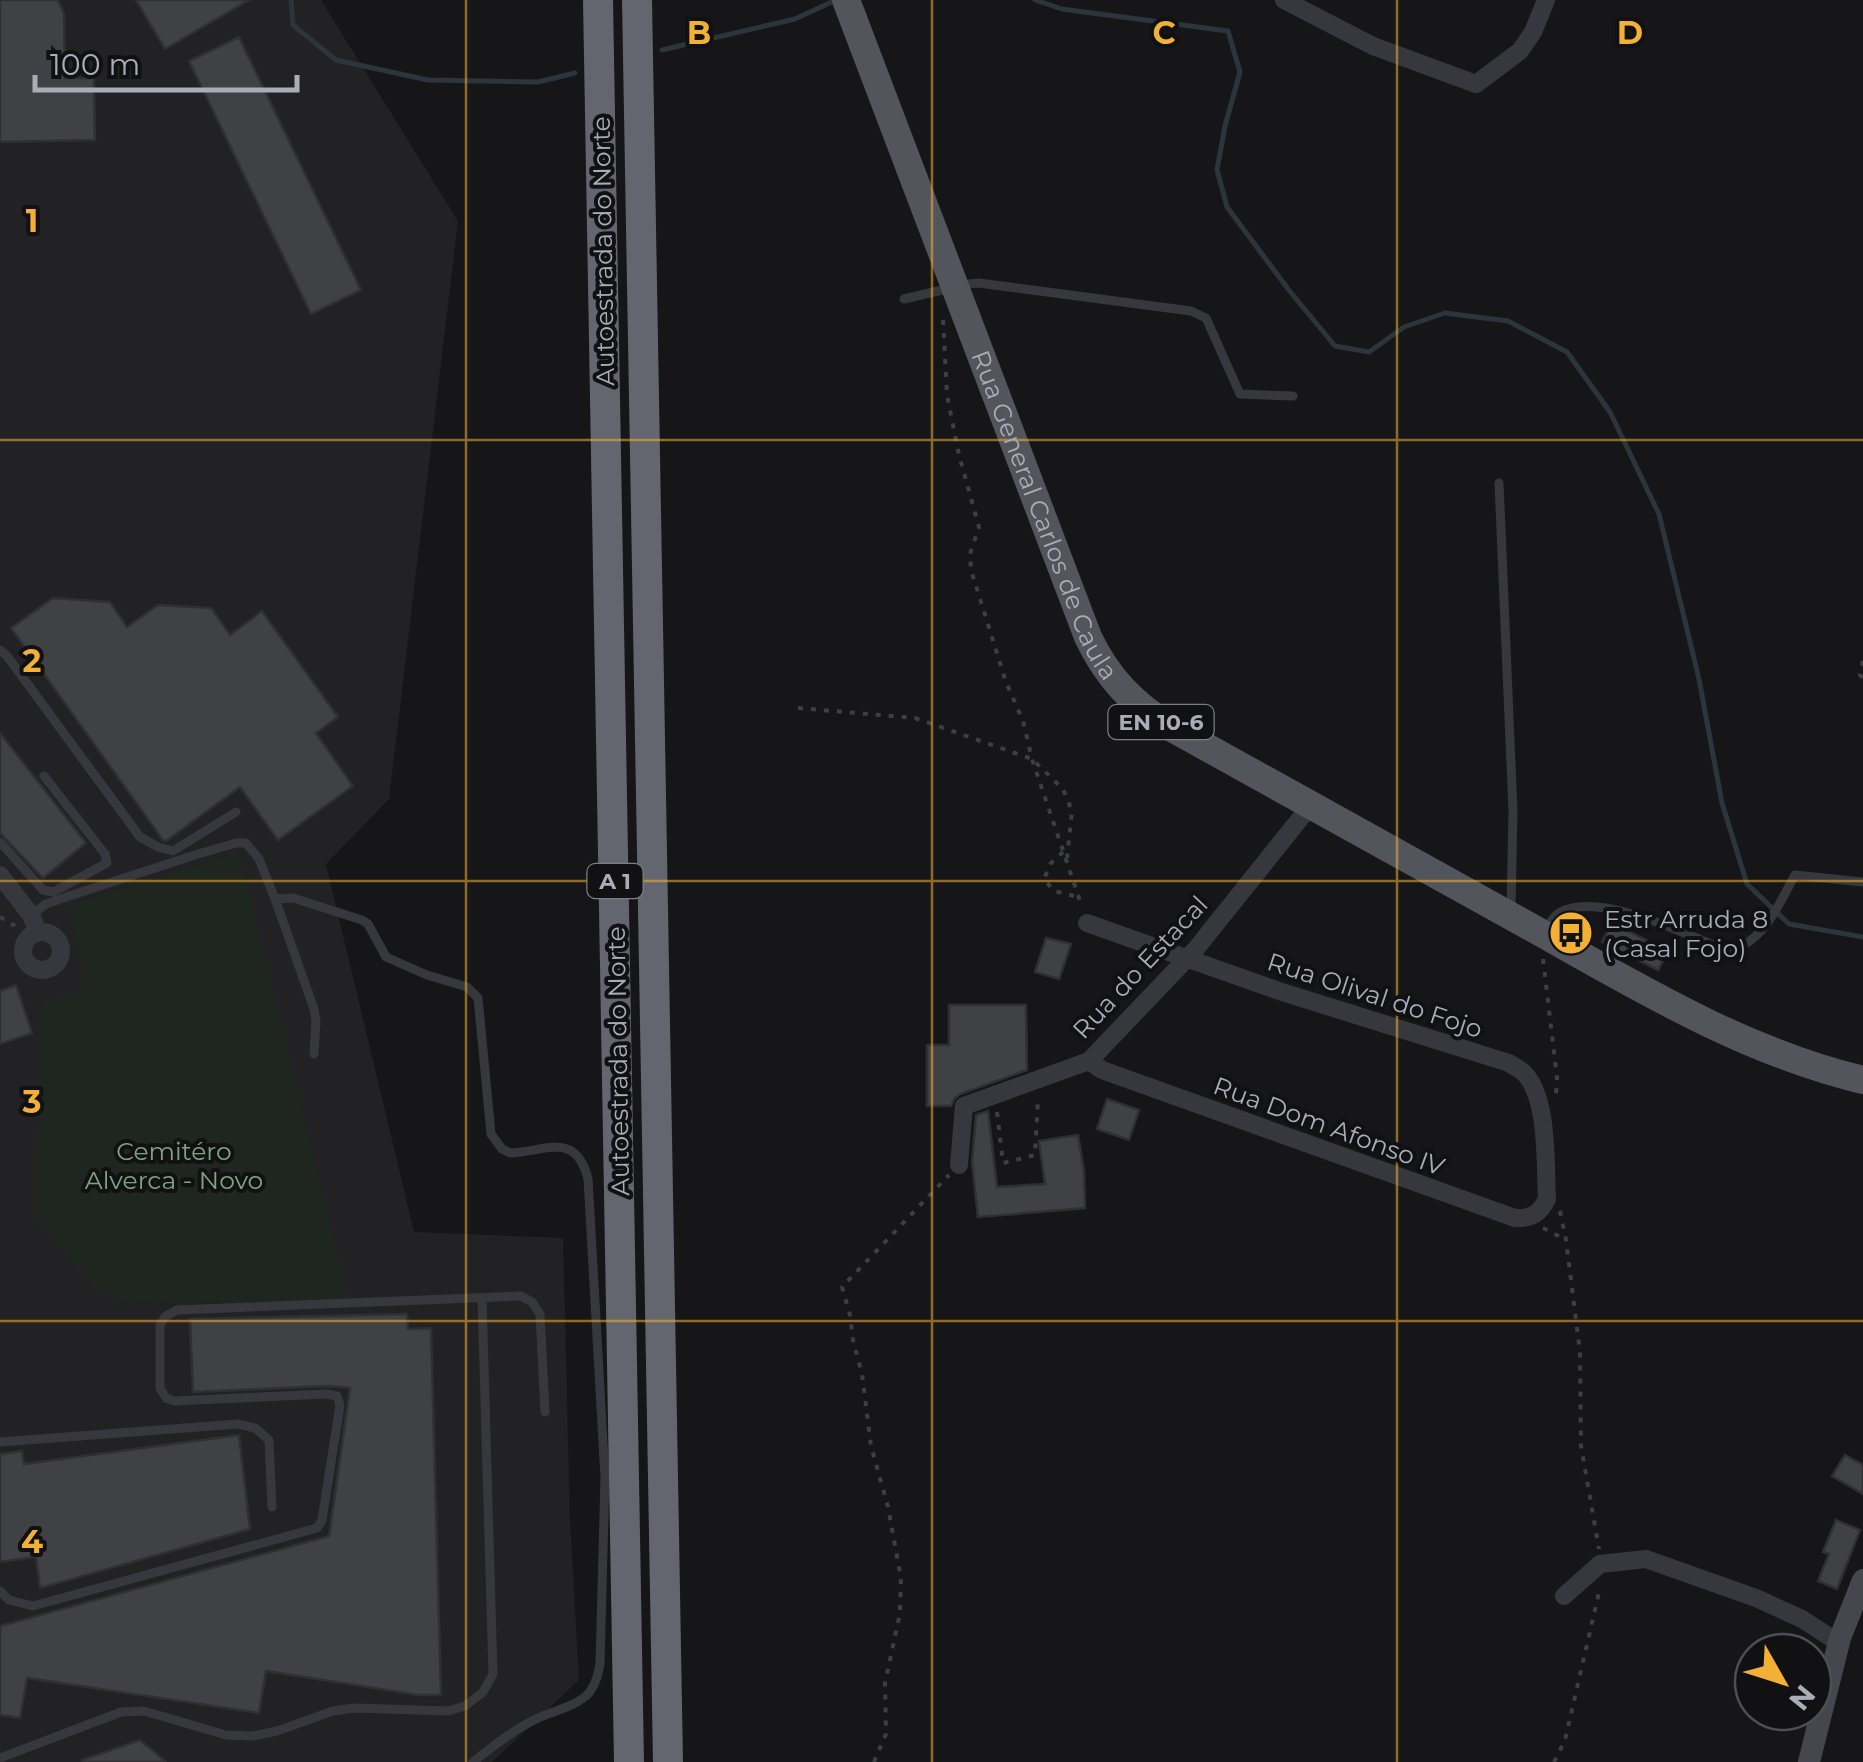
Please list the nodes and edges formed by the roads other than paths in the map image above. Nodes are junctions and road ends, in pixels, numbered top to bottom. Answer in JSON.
{"nodes":[{"id":1,"x":598,"y":0,"type":"edge"},
{"id":2,"x":637,"y":0,"type":"edge"},
{"id":3,"x":1284,"y":0,"type":"edge"},
{"id":4,"x":1546,"y":0,"type":"edge"},
{"id":5,"x":848,"y":2,"type":"edge"},
{"id":6,"x":946,"y":289,"type":"junction"},
{"id":7,"x":904,"y":299,"type":"dead end"},
{"id":8,"x":1294,"y":396,"type":"dead end"},
{"id":9,"x":1499,"y":483,"type":"dead end"},
{"id":10,"x":0,"y":650,"type":"edge"},
{"id":11,"x":44,"y":776,"type":"dead end"},
{"id":12,"x":1311,"y":805,"type":"junction"},
{"id":13,"x":236,"y":812,"type":"dead end"},
{"id":14,"x":0,"y":842,"type":"edge"},
{"id":15,"x":0,"y":875,"type":"edge"},
{"id":16,"x":1863,"y":882,"type":"edge"},
{"id":17,"x":275,"y":899,"type":"junction"},
{"id":18,"x":1511,"y":916,"type":"junction"},
{"id":19,"x":1087,"y":923,"type":"road end"},
{"id":20,"x":34,"y":924,"type":"joint"},
{"id":21,"x":1544,"y":934,"type":"junction"},
{"id":22,"x":1187,"y":958,"type":"junction"},
{"id":23,"x":314,"y":1054,"type":"dead end"},
{"id":24,"x":1089,"y":1061,"type":"junction"},
{"id":25,"x":1863,"y":1080,"type":"edge"},
{"id":26,"x":959,"y":1165,"type":"road end"},
{"id":27,"x":1546,"y":1198,"type":"joint"},
{"id":28,"x":482,"y":1298,"type":"junction"},
{"id":29,"x":544,"y":1412,"type":"dead end"},
{"id":30,"x":0,"y":1442,"type":"edge"},
{"id":31,"x":272,"y":1508,"type":"dead end"},
{"id":32,"x":1863,"y":1580,"type":"edge"},
{"id":33,"x":0,"y":1591,"type":"edge"},
{"id":34,"x":1564,"y":1596,"type":"dead end"},
{"id":35,"x":1850,"y":1630,"type":"edge"},
{"id":36,"x":0,"y":1758,"type":"edge"},
{"id":37,"x":474,"y":1762,"type":"edge"},
{"id":38,"x":629,"y":1762,"type":"edge"},
{"id":39,"x":668,"y":1762,"type":"edge"},
{"id":40,"x":1810,"y":1762,"type":"edge"}],
"edges":[{"from":1,"to":38,"type":"highway","name":"Autoestrada do Norte","number":"A 1"},
{"from":2,"to":39,"type":"highway","name":"Autoestrada do Norte","number":"A 1"},
{"from":3,"to":4,"type":"street"},
{"from":5,"to":6,"type":"main road","name":"Rua General Carlos de Caula","number":"EN 10-6"},
{"from":6,"to":7,"type":"lane"},
{"from":6,"to":8,"type":"lane"},
{"from":6,"to":12,"type":"main road","name":"Rua General Carlos de Caula","number":"EN 10-6"},
{"from":9,"to":18,"type":"lane"},
{"from":10,"to":13,"type":"lane"},
{"from":11,"to":14,"type":"lane"},
{"from":12,"to":18,"type":"main road","name":"Rua General Carlos de Caula","number":"EN 10-6"},
{"from":12,"to":22,"type":"street","name":"Rua do Estacal"},
{"from":15,"to":20,"type":"street"},
{"from":16,"to":21,"type":"lane"},
{"from":17,"to":20,"type":"lane"},
{"from":17,"to":23,"type":"lane"},
{"from":17,"to":37,"type":"lane"},
{"from":18,"to":21,"type":"main road","name":"Rua General Carlos de Caula","number":"EN 10-6"},
{"from":19,"to":22,"type":"street","name":"Rua Olival do Fojo"},
{"from":21,"to":25,"type":"main road","name":"Rua General Carlos de Caula","number":"EN 10-6"},
{"from":22,"to":24,"type":"street","name":"Rua do Estacal"},
{"from":22,"to":27,"type":"street","name":"Rua Olival do Fojo"},
{"from":24,"to":26,"type":"street","name":"Rua do Estacal"},
{"from":24,"to":27,"type":"street","name":"Rua Dom Afonso IV"},
{"from":28,"to":29,"type":"lane"},
{"from":28,"to":33,"type":"lane"},
{"from":28,"to":36,"type":"lane"},
{"from":30,"to":31,"type":"lane"},
{"from":32,"to":35,"type":"street"},
{"from":34,"to":35,"type":"street"},
{"from":35,"to":40,"type":"street"}]}
